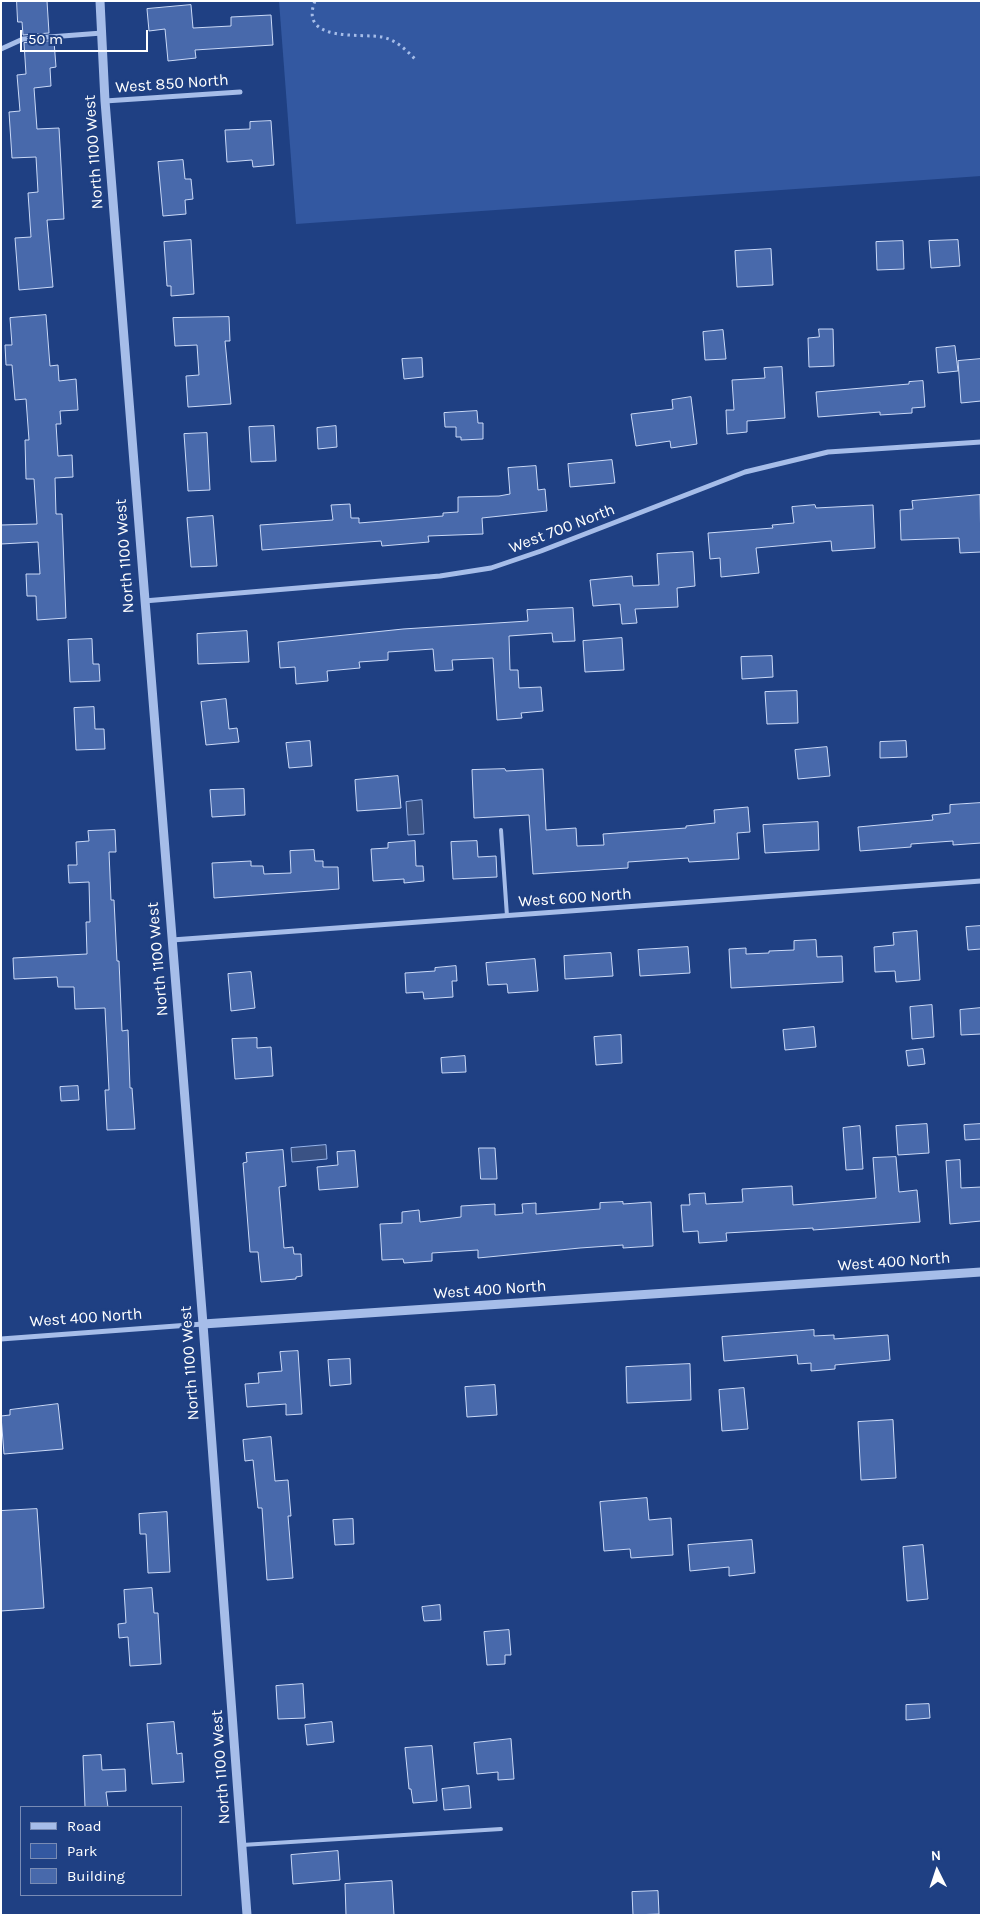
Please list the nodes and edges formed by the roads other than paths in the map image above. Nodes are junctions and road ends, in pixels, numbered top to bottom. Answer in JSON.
{"nodes":[{"id":1,"x":100,"y":1,"type":"edge"},
{"id":2,"x":102,"y":33,"type":"junction"},
{"id":3,"x":1,"y":49,"type":"edge"},
{"id":4,"x":240,"y":92,"type":"dead end"},
{"id":5,"x":105,"y":101,"type":"junction"},
{"id":6,"x":981,"y":442,"type":"edge"},
{"id":7,"x":144,"y":601,"type":"junction"},
{"id":8,"x":501,"y":830,"type":"dead end"},
{"id":9,"x":981,"y":881,"type":"edge"},
{"id":10,"x":507,"y":916,"type":"junction"},
{"id":11,"x":172,"y":940,"type":"junction"},
{"id":12,"x":981,"y":1272,"type":"edge"},
{"id":13,"x":202,"y":1324,"type":"junction"},
{"id":14,"x":1,"y":1339,"type":"edge"},
{"id":15,"x":501,"y":1829,"type":"dead end"},
{"id":16,"x":242,"y":1845,"type":"junction"},
{"id":17,"x":247,"y":1915,"type":"edge"}],
"edges":[{"from":1,"to":2,"type":"street","name":"North 1100 West"},
{"from":2,"to":3,"type":"street"},
{"from":2,"to":5,"type":"street","name":"North 1100 West"},
{"from":4,"to":5,"type":"street","name":"West 850 North"},
{"from":5,"to":7,"type":"street","name":"North 1100 West"},
{"from":6,"to":7,"type":"street","name":"West 700 North"},
{"from":7,"to":11,"type":"street","name":"North 1100 West"},
{"from":8,"to":10,"type":"lane"},
{"from":9,"to":10,"type":"street","name":"West 600 North"},
{"from":10,"to":11,"type":"street","name":"West 600 North"},
{"from":11,"to":13,"type":"street","name":"North 1100 West"},
{"from":12,"to":13,"type":"street","name":"West 400 North"},
{"from":13,"to":14,"type":"street","name":"West 400 North"},
{"from":13,"to":16,"type":"street","name":"North 1100 West"},
{"from":15,"to":16,"type":"lane"},
{"from":16,"to":17,"type":"street","name":"North 1100 West"}]}
